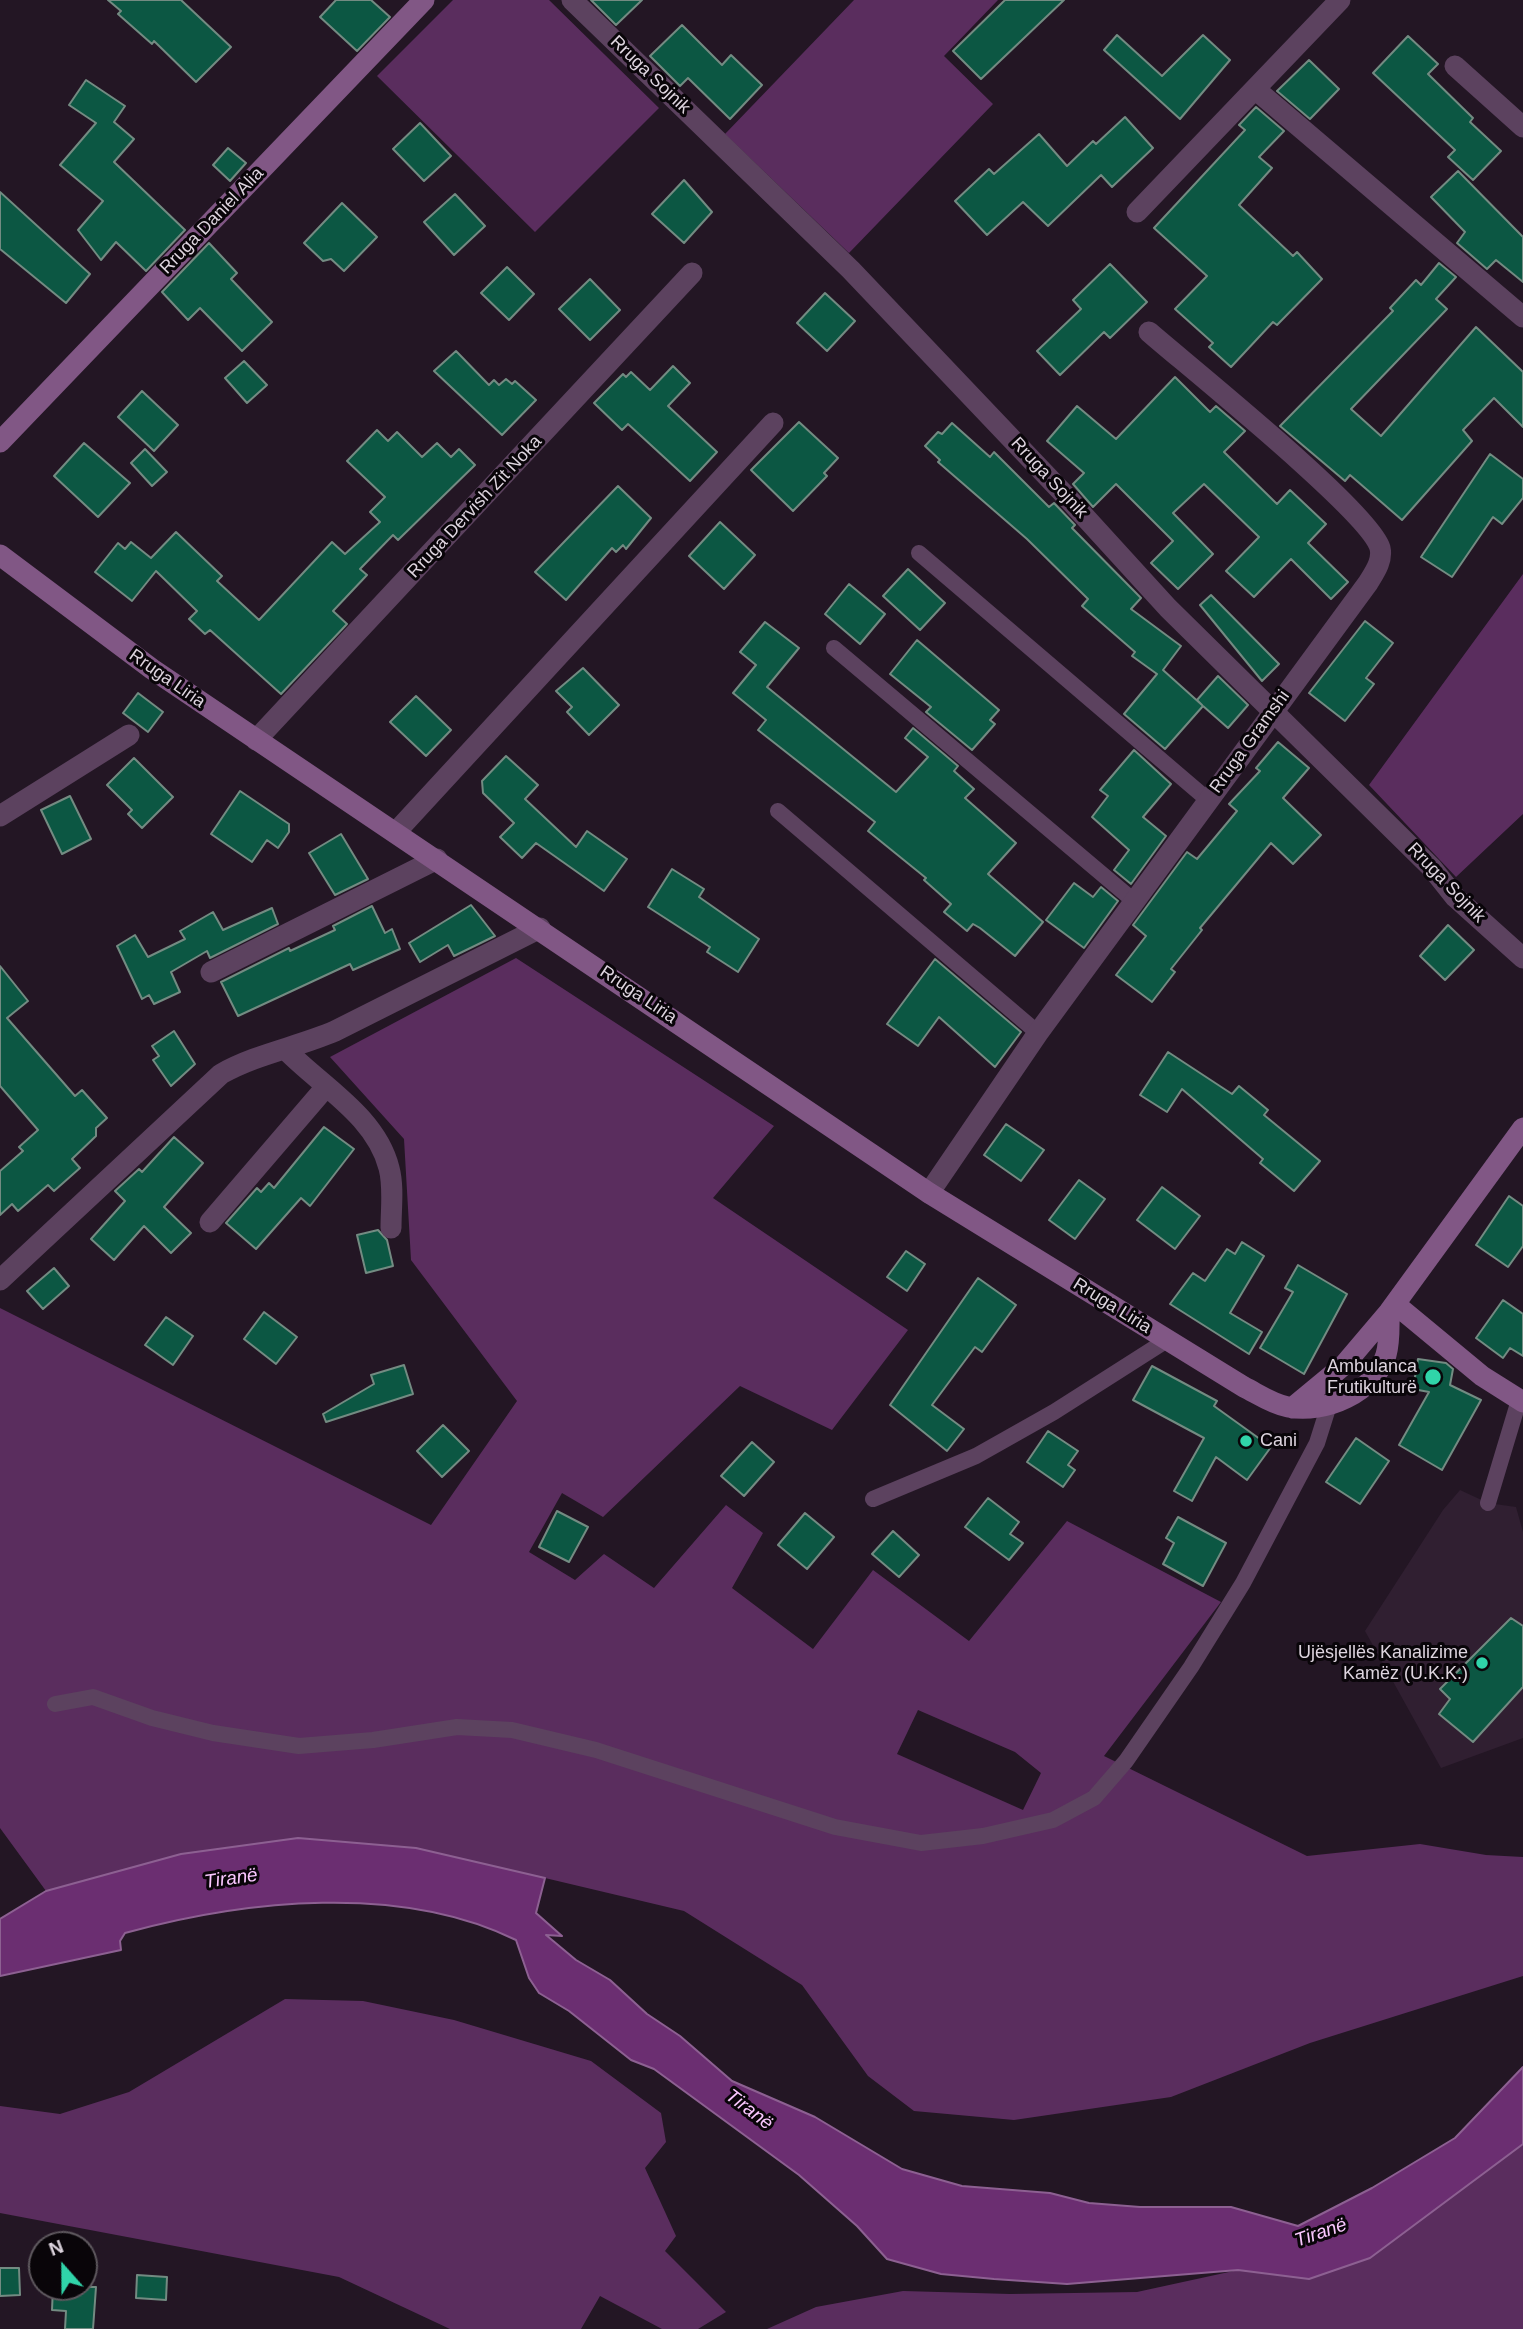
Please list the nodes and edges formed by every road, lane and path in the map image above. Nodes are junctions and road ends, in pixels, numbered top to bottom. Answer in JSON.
{"nodes":[{"id":1,"x":424,"y":0,"type":"edge"},
{"id":2,"x":572,"y":0,"type":"edge"},
{"id":3,"x":1340,"y":0,"type":"edge"},
{"id":4,"x":1455,"y":66,"type":"dead end"},
{"id":5,"x":1255,"y":89,"type":"junction"},
{"id":6,"x":1523,"y":127,"type":"edge"},
{"id":7,"x":1137,"y":212,"type":"dead end"},
{"id":8,"x":692,"y":273,"type":"dead end"},
{"id":9,"x":1523,"y":317,"type":"edge"},
{"id":10,"x":1149,"y":332,"type":"dead end"},
{"id":11,"x":773,"y":423,"type":"dead end"},
{"id":12,"x":0,"y":442,"type":"edge"},
{"id":13,"x":919,"y":553,"type":"dead end"},
{"id":14,"x":0,"y":555,"type":"edge"},
{"id":15,"x":834,"y":648,"type":"dead end"},
{"id":16,"x":1274,"y":710,"type":"junction"},
{"id":17,"x":129,"y":735,"type":"dead end"},
{"id":18,"x":256,"y":740,"type":"junction"},
{"id":19,"x":1208,"y":800,"type":"junction"},
{"id":20,"x":778,"y":811,"type":"dead end"},
{"id":21,"x":0,"y":816,"type":"edge"},
{"id":22,"x":396,"y":832,"type":"junction"},
{"id":23,"x":437,"y":859,"type":"junction"},
{"id":24,"x":1134,"y":901,"type":"junction"},
{"id":25,"x":540,"y":928,"type":"junction"},
{"id":26,"x":1523,"y":958,"type":"edge"},
{"id":27,"x":211,"y":972,"type":"dead end"},
{"id":28,"x":1038,"y":1033,"type":"junction"},
{"id":29,"x":286,"y":1050,"type":"junction"},
{"id":30,"x":325,"y":1088,"type":"junction"},
{"id":31,"x":1523,"y":1128,"type":"edge"},
{"id":32,"x":929,"y":1193,"type":"junction"},
{"id":33,"x":210,"y":1222,"type":"dead end"},
{"id":34,"x":391,"y":1228,"type":"dead end"},
{"id":35,"x":0,"y":1280,"type":"edge"},
{"id":36,"x":1392,"y":1308,"type":"junction"},
{"id":37,"x":1167,"y":1340,"type":"junction"},
{"id":38,"x":1521,"y":1401,"type":"edge"},
{"id":39,"x":1329,"y":1405,"type":"junction"},
{"id":40,"x":1292,"y":1408,"type":"junction"},
{"id":41,"x":873,"y":1499,"type":"dead end"},
{"id":42,"x":1488,"y":1503,"type":"dead end"},
{"id":43,"x":55,"y":1704,"type":"dead end"}],
"edges":[{"from":1,"to":12,"type":"main road","name":"Rruga Daniel Alia"},
{"from":2,"to":16,"type":"street","name":"Rruga Sojnik"},
{"from":3,"to":5,"type":"street"},
{"from":4,"to":6,"type":"street"},
{"from":5,"to":7,"type":"street"},
{"from":5,"to":9,"type":"street"},
{"from":8,"to":18,"type":"street","name":"Rruga Dervish Zit Noka"},
{"from":10,"to":16,"type":"street","name":"Rruga Gramshi"},
{"from":11,"to":22,"type":"street"},
{"from":13,"to":19,"type":"lane"},
{"from":14,"to":18,"type":"main road","name":"Rruga Liria"},
{"from":15,"to":24,"type":"lane"},
{"from":16,"to":19,"type":"street","name":"Rruga Gramshi"},
{"from":16,"to":26,"type":"street","name":"Rruga Sojnik"},
{"from":17,"to":21,"type":"street"},
{"from":18,"to":22,"type":"main road","name":"Rruga Liria"},
{"from":19,"to":24,"type":"street","name":"Rruga Gramshi"},
{"from":20,"to":28,"type":"lane"},
{"from":22,"to":23,"type":"main road","name":"Rruga Liria"},
{"from":23,"to":25,"type":"main road","name":"Rruga Liria"},
{"from":23,"to":27,"type":"street"},
{"from":24,"to":28,"type":"street","name":"Rruga Gramshi"},
{"from":25,"to":29,"type":"street"},
{"from":25,"to":32,"type":"main road","name":"Rruga Liria"},
{"from":28,"to":32,"type":"street","name":"Rruga Gramshi"},
{"from":29,"to":30,"type":"street"},
{"from":29,"to":35,"type":"street"},
{"from":30,"to":33,"type":"street"},
{"from":30,"to":34,"type":"street"},
{"from":31,"to":36,"type":"main road"},
{"from":32,"to":37,"type":"main road","name":"Rruga Liria"},
{"from":36,"to":38,"type":"main road"},
{"from":36,"to":39,"type":"main road"},
{"from":36,"to":40,"type":"main road"},
{"from":37,"to":40,"type":"main road","name":"Rruga Liria"},
{"from":37,"to":41,"type":"lane"},
{"from":38,"to":42,"type":"lane"},
{"from":39,"to":40,"type":"main road"},
{"from":39,"to":43,"type":"lane"}]}
